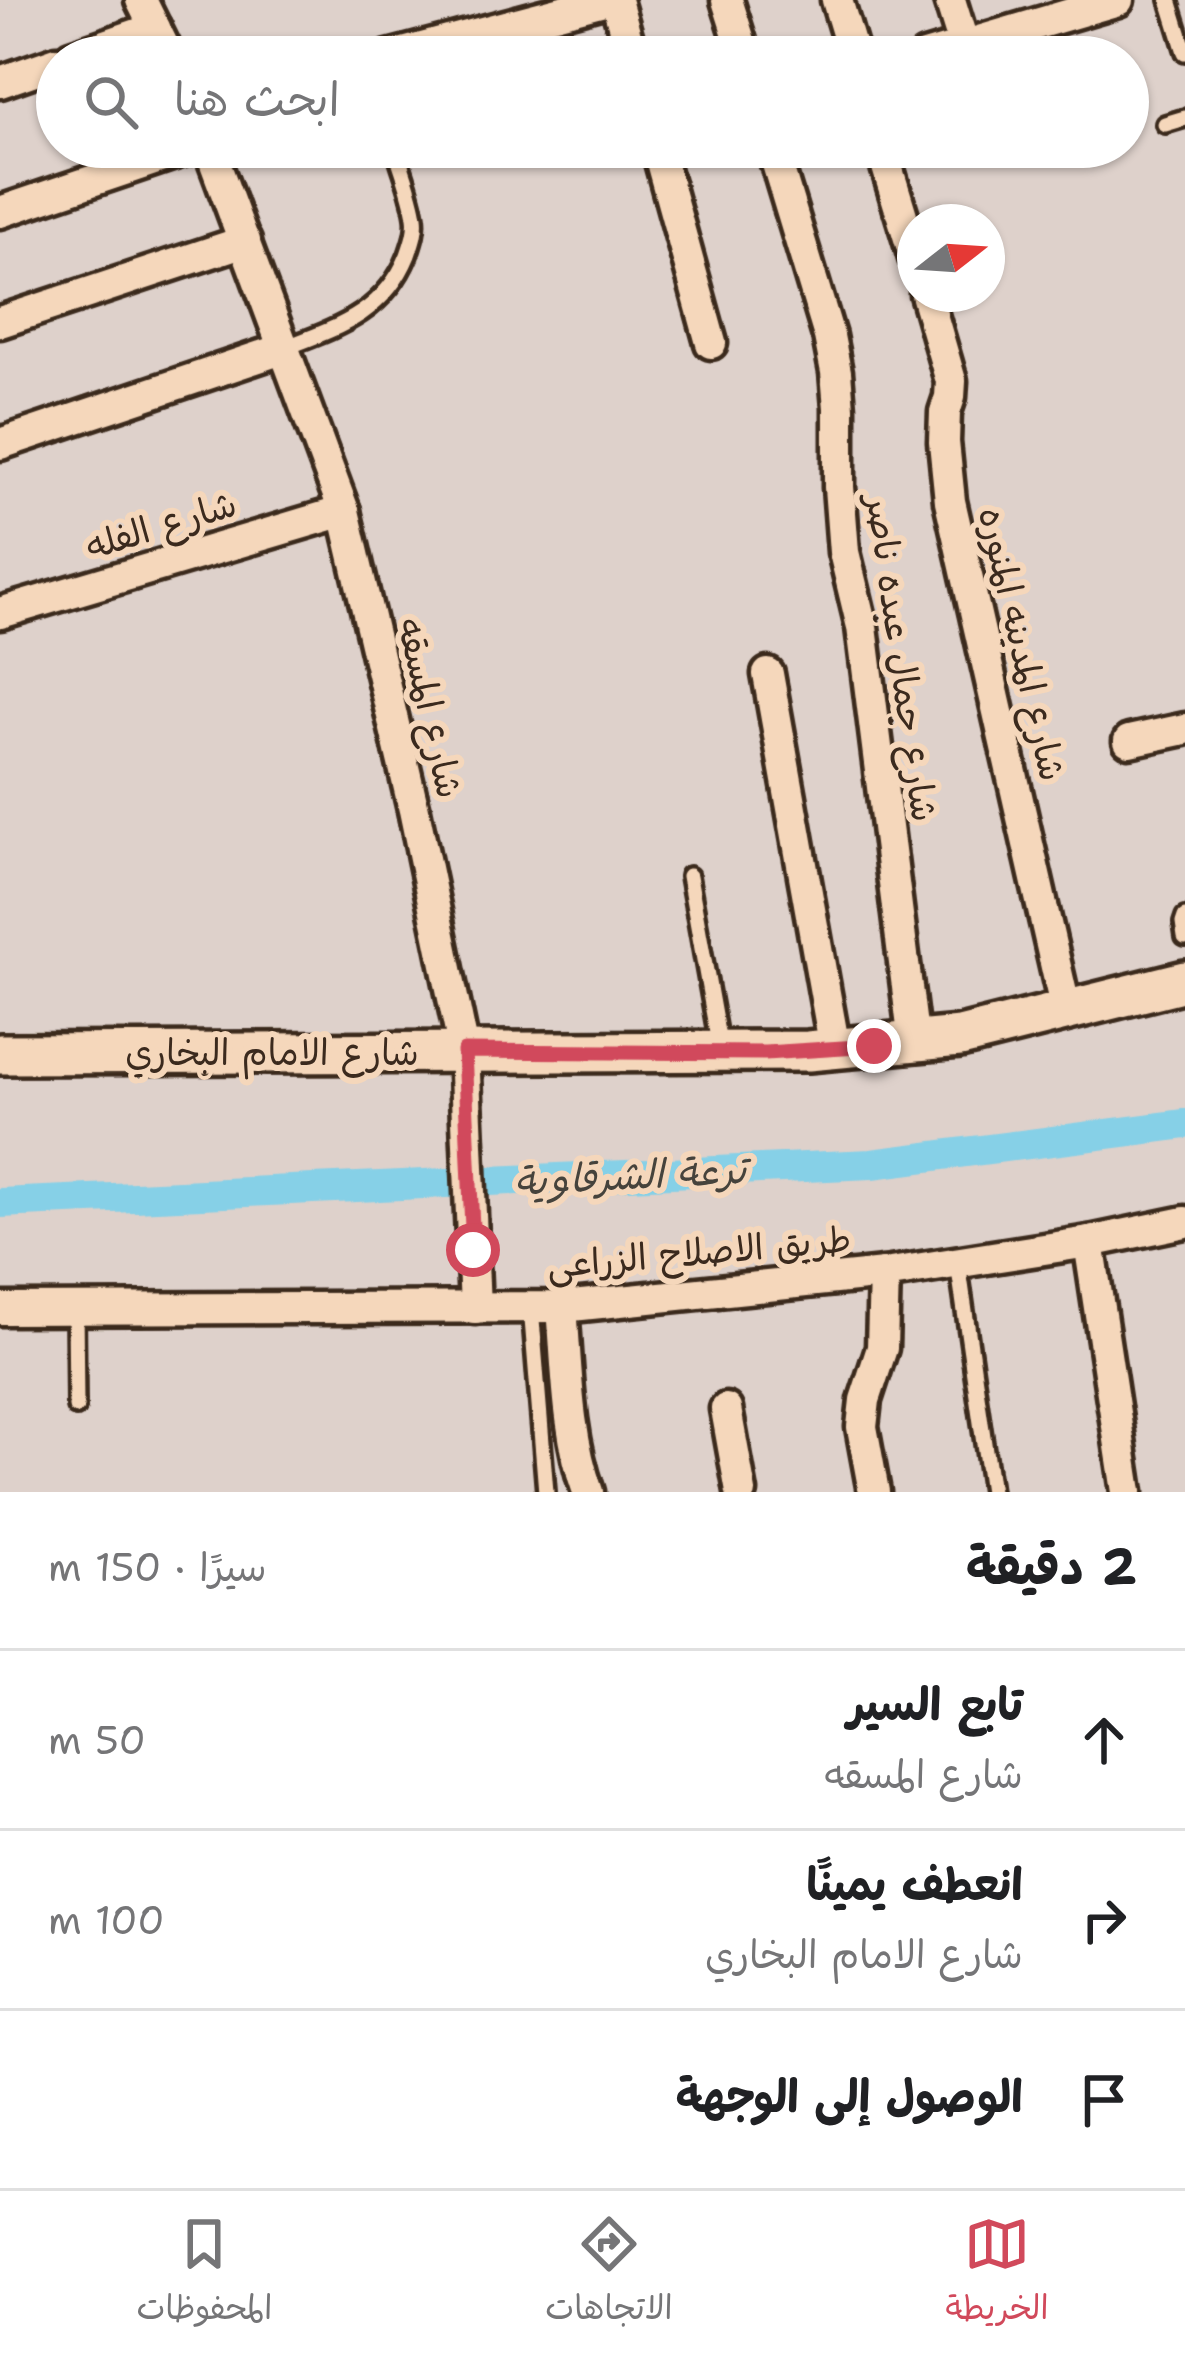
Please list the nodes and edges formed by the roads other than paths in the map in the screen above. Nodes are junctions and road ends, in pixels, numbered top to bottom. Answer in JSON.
{"nodes":[{"id":1,"x":604,"y":0,"type":"edge"},
{"id":2,"x":616,"y":0,"type":"edge"},
{"id":3,"x":727,"y":0,"type":"edge"},
{"id":4,"x":837,"y":0,"type":"edge"},
{"id":5,"x":950,"y":0,"type":"edge"},
{"id":6,"x":1118,"y":0,"type":"edge"},
{"id":7,"x":1169,"y":0,"type":"edge"},
{"id":8,"x":536,"y":9,"type":"edge"},
{"id":9,"x":1049,"y":10,"type":"edge"},
{"id":10,"x":148,"y":14,"type":"edge"},
{"id":11,"x":109,"y":36,"type":"edge"},
{"id":12,"x":453,"y":36,"type":"edge"},
{"id":13,"x":626,"y":36,"type":"edge"},
{"id":14,"x":738,"y":36,"type":"edge"},
{"id":15,"x":848,"y":36,"type":"edge"},
{"id":16,"x":961,"y":36,"type":"edge"},
{"id":17,"x":986,"y":36,"type":"edge"},
{"id":18,"x":1185,"y":52,"type":"edge"},
{"id":19,"x":36,"y":69,"type":"edge"},
{"id":20,"x":0,"y":82,"type":"edge"},
{"id":21,"x":1185,"y":118,"type":"edge"},
{"id":22,"x":1165,"y":124,"type":"dead end"},
{"id":23,"x":130,"y":168,"type":"edge"},
{"id":24,"x":217,"y":168,"type":"edge"},
{"id":25,"x":401,"y":168,"type":"edge"},
{"id":26,"x":663,"y":168,"type":"edge"},
{"id":27,"x":778,"y":168,"type":"edge"},
{"id":28,"x":887,"y":168,"type":"edge"},
{"id":29,"x":898,"y":204,"type":"edge"},
{"id":30,"x":0,"y":212,"type":"edge"},
{"id":31,"x":245,"y":241,"type":"junction"},
{"id":32,"x":931,"y":312,"type":"edge"},
{"id":33,"x":0,"y":322,"type":"edge"},
{"id":34,"x":711,"y":343,"type":"dead end"},
{"id":35,"x":282,"y":349,"type":"junction"},
{"id":36,"x":0,"y":444,"type":"edge"},
{"id":37,"x":344,"y":511,"type":"junction"},
{"id":38,"x":0,"y":614,"type":"edge"},
{"id":39,"x":768,"y":674,"type":"dead end"},
{"id":40,"x":1185,"y":729,"type":"edge"},
{"id":41,"x":1129,"y":741,"type":"dead end"},
{"id":42,"x":688,"y":876,"type":"dead end"},
{"id":43,"x":1185,"y":917,"type":"edge"},
{"id":44,"x":1185,"y":938,"type":"edge"},
{"id":45,"x":1185,"y":981,"type":"edge"},
{"id":46,"x":1066,"y":1011,"type":"junction"},
{"id":47,"x":914,"y":1043,"type":"junction"},
{"id":48,"x":836,"y":1048,"type":"junction"},
{"id":49,"x":720,"y":1052,"type":"junction"},
{"id":50,"x":0,"y":1054,"type":"edge"},
{"id":51,"x":465,"y":1070,"type":"junction"},
{"id":52,"x":1185,"y":1222,"type":"edge"},
{"id":53,"x":1090,"y":1243,"type":"junction"},
{"id":54,"x":958,"y":1263,"type":"junction"},
{"id":55,"x":884,"y":1274,"type":"junction"},
{"id":56,"x":547,"y":1307,"type":"junction"},
{"id":57,"x":75,"y":1308,"type":"junction"},
{"id":58,"x":475,"y":1308,"type":"junction"},
{"id":59,"x":0,"y":1309,"type":"edge"},
{"id":60,"x":76,"y":1407,"type":"dead end"},
{"id":61,"x":726,"y":1409,"type":"dead end"},
{"id":62,"x":546,"y":1492,"type":"edge"},
{"id":63,"x":587,"y":1492,"type":"edge"},
{"id":64,"x":741,"y":1492,"type":"edge"},
{"id":65,"x":874,"y":1492,"type":"edge"},
{"id":66,"x":991,"y":1492,"type":"edge"},
{"id":67,"x":1127,"y":1492,"type":"edge"}],
"edges":[{"from":1,"to":8,"type":"street"},
{"from":2,"to":13,"type":"street"},
{"from":3,"to":14,"type":"street"},
{"from":4,"to":15,"type":"street"},
{"from":5,"to":16,"type":"street"},
{"from":6,"to":9,"type":"street"},
{"from":7,"to":18,"type":"lane"},
{"from":8,"to":12,"type":"street"},
{"from":9,"to":17,"type":"street"},
{"from":10,"to":11,"type":"street"},
{"from":19,"to":20,"type":"street"},
{"from":21,"to":22,"type":"lane"},
{"from":23,"to":30,"type":"street"},
{"from":24,"to":31,"type":"street","name":"شارع المسقه"},
{"from":25,"to":35,"type":"lane"},
{"from":26,"to":34,"type":"street"},
{"from":27,"to":47,"type":"street","name":"شارع جمال عبده ناصر"},
{"from":28,"to":29,"type":"street"},
{"from":31,"to":33,"type":"street"},
{"from":31,"to":35,"type":"street","name":"شارع المسقه"},
{"from":32,"to":46,"type":"street","name":"شارع المدينه المنوره"},
{"from":35,"to":36,"type":"street"},
{"from":35,"to":37,"type":"street","name":"شارع المسقه"},
{"from":37,"to":38,"type":"street","name":"شارع الفله"},
{"from":37,"to":51,"type":"street","name":"شارع المسقه"},
{"from":39,"to":48,"type":"street"},
{"from":40,"to":41,"type":"street"},
{"from":42,"to":49,"type":"lane"},
{"from":43,"to":44,"type":"lane"},
{"from":45,"to":46,"type":"street","name":"شارع الامام البخاري"},
{"from":46,"to":47,"type":"street","name":"شارع الامام البخاري"},
{"from":47,"to":48,"type":"street","name":"شارع الامام البخاري"},
{"from":48,"to":49,"type":"street","name":"شارع الامام البخاري"},
{"from":49,"to":51,"type":"street","name":"شارع الامام البخاري"},
{"from":50,"to":51,"type":"street","name":"شارع الامام البخاري"},
{"from":51,"to":58,"type":"street","name":"شارع المسقه"},
{"from":52,"to":53,"type":"street","name":"طريق الاصلاح الزراعى"},
{"from":53,"to":54,"type":"street","name":"طريق الاصلاح الزراعى"},
{"from":53,"to":67,"type":"street"},
{"from":54,"to":55,"type":"street","name":"طريق الاصلاح الزراعى"},
{"from":54,"to":66,"type":"lane"},
{"from":55,"to":56,"type":"street","name":"طريق الاصلاح الزراعى"},
{"from":55,"to":65,"type":"street"},
{"from":56,"to":58,"type":"street","name":"طريق الاصلاح الزراعى"},
{"from":56,"to":62,"type":"lane"},
{"from":56,"to":63,"type":"street"},
{"from":57,"to":58,"type":"street","name":"طريق الاصلاح الزراعى"},
{"from":57,"to":59,"type":"street","name":"طريق الاصلاح الزراعى"},
{"from":57,"to":60,"type":"lane"},
{"from":61,"to":64,"type":"street"}]}
